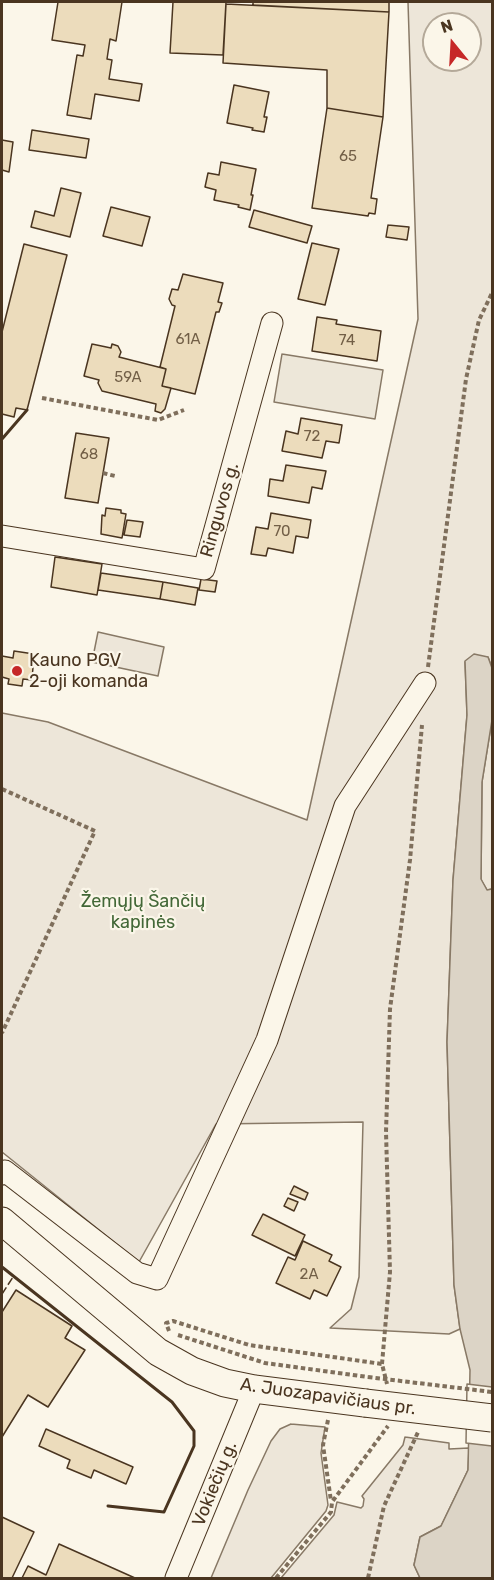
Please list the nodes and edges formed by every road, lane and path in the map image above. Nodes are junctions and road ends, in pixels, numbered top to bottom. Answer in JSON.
{"nodes":[{"id":1,"x":492,"y":293,"type":"edge"},
{"id":2,"x":272,"y":323,"type":"dead end"},
{"id":3,"x":42,"y":398,"type":"dead end"},
{"id":4,"x":184,"y":411,"type":"dead end"},
{"id":5,"x":103,"y":473,"type":"dead end"},
{"id":6,"x":115,"y":476,"type":"dead end"},
{"id":7,"x":2,"y":536,"type":"edge"},
{"id":8,"x":425,"y":683,"type":"joint"},
{"id":9,"x":422,"y":719,"type":"dead end"},
{"id":10,"x":2,"y":789,"type":"edge"},
{"id":11,"x":2,"y":1033,"type":"edge"},
{"id":12,"x":2,"y":1174,"type":"edge"},
{"id":13,"x":2,"y":1221,"type":"edge"},
{"id":14,"x":170,"y":1333,"type":"dead end"},
{"id":15,"x":382,"y":1364,"type":"dead end"},
{"id":16,"x":254,"y":1389,"type":"junction"},
{"id":17,"x":367,"y":1390,"type":"junction"},
{"id":18,"x":492,"y":1392,"type":"edge"},
{"id":19,"x":492,"y":1418,"type":"edge"},
{"id":20,"x":328,"y":1421,"type":"dead end"},
{"id":21,"x":420,"y":1421,"type":"dead end"},
{"id":22,"x":332,"y":1502,"type":"dead end"},
{"id":23,"x":176,"y":1578,"type":"edge"},
{"id":24,"x":368,"y":1578,"type":"edge"}],
"edges":[{"from":1,"to":8,"type":"path"},
{"from":2,"to":7,"type":"street","name":"Ringuvos g."},
{"from":3,"to":4,"type":"path"},
{"from":5,"to":6,"type":"path"},
{"from":8,"to":12,"type":"street"},
{"from":9,"to":15,"type":"path"},
{"from":10,"to":11,"type":"path"},
{"from":13,"to":16,"type":"main road","name":"A. Juozapavičiaus pr."},
{"from":14,"to":17,"type":"path"},
{"from":16,"to":17,"type":"main road","name":"A. Juozapavičiaus pr."},
{"from":16,"to":23,"type":"street","name":"Vokiečių g."},
{"from":17,"to":18,"type":"path","bridge":true},
{"from":17,"to":19,"type":"main road","name":"A. Juozapavičiaus pr.","bridge":true},
{"from":20,"to":22,"type":"path"},
{"from":21,"to":24,"type":"path"}]}
